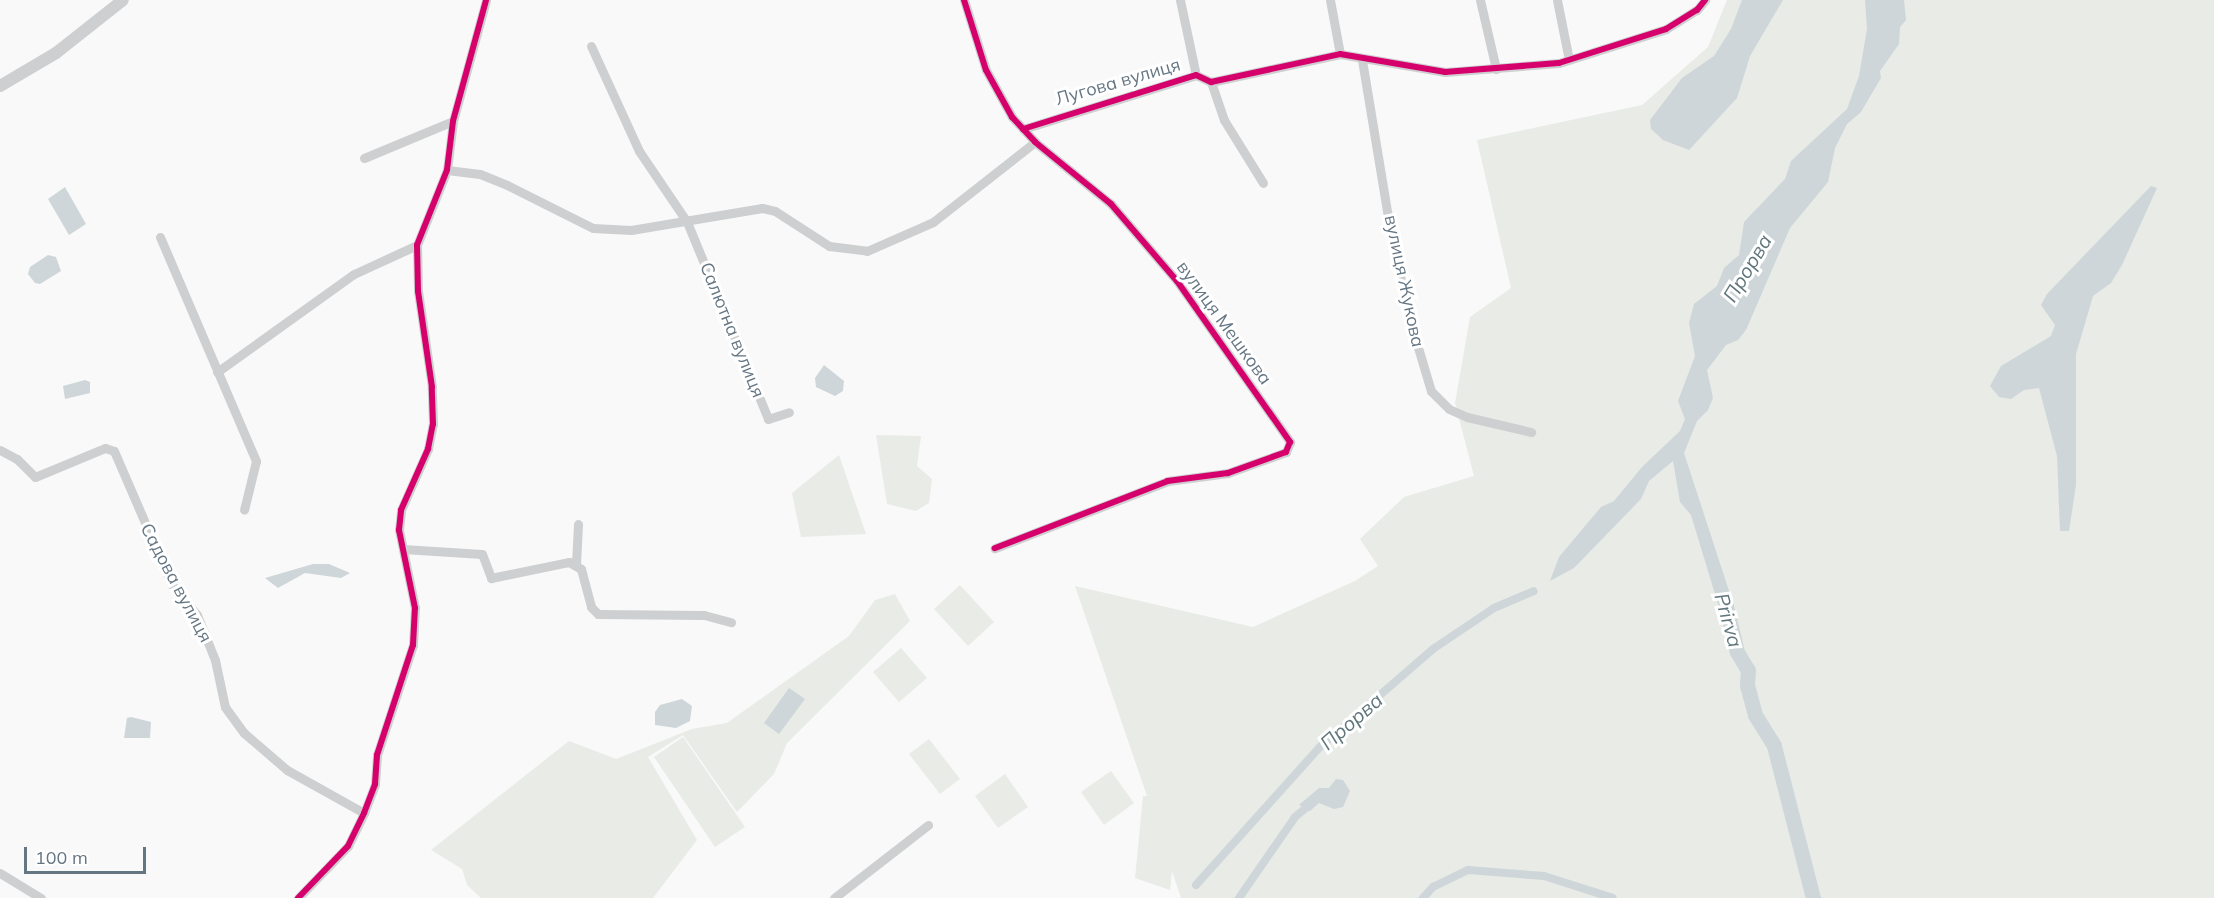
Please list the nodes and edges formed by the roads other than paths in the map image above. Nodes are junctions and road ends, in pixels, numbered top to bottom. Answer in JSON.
{"nodes":[{"id":1,"x":123,"y":0,"type":"edge"},
{"id":2,"x":486,"y":0,"type":"edge"},
{"id":3,"x":964,"y":0,"type":"edge"},
{"id":4,"x":1180,"y":0,"type":"edge"},
{"id":5,"x":1330,"y":0,"type":"edge"},
{"id":6,"x":1480,"y":0,"type":"edge"},
{"id":7,"x":1557,"y":0,"type":"edge"},
{"id":8,"x":1705,"y":0,"type":"edge"},
{"id":9,"x":591,"y":46,"type":"dead end"},
{"id":10,"x":1341,"y":54,"type":"junction"},
{"id":11,"x":1362,"y":60,"type":"junction"},
{"id":12,"x":1569,"y":60,"type":"junction"},
{"id":13,"x":1496,"y":69,"type":"junction"},
{"id":14,"x":1196,"y":75,"type":"junction"},
{"id":15,"x":1211,"y":82,"type":"junction"},
{"id":16,"x":0,"y":86,"type":"edge"},
{"id":17,"x":453,"y":122,"type":"junction"},
{"id":18,"x":1023,"y":129,"type":"junction"},
{"id":19,"x":1035,"y":142,"type":"junction"},
{"id":20,"x":364,"y":158,"type":"dead end"},
{"id":21,"x":447,"y":170,"type":"junction"},
{"id":22,"x":1263,"y":183,"type":"dead end"},
{"id":23,"x":687,"y":222,"type":"junction"},
{"id":24,"x":160,"y":237,"type":"dead end"},
{"id":25,"x":417,"y":245,"type":"junction"},
{"id":26,"x":217,"y":372,"type":"junction"},
{"id":27,"x":789,"y":412,"type":"dead end"},
{"id":28,"x":1531,"y":432,"type":"dead end"},
{"id":29,"x":0,"y":450,"type":"edge"},
{"id":30,"x":244,"y":510,"type":"dead end"},
{"id":31,"x":578,"y":524,"type":"dead end"},
{"id":32,"x":995,"y":548,"type":"dead end"},
{"id":33,"x":403,"y":549,"type":"junction"},
{"id":34,"x":576,"y":564,"type":"junction"},
{"id":35,"x":731,"y":621,"type":"dead end"},
{"id":36,"x":364,"y":813,"type":"junction"},
{"id":37,"x":928,"y":825,"type":"dead end"},
{"id":38,"x":0,"y":873,"type":"edge"},
{"id":39,"x":41,"y":898,"type":"edge"},
{"id":40,"x":298,"y":898,"type":"edge"},
{"id":41,"x":834,"y":898,"type":"edge"}],
"edges":[{"from":1,"to":16,"type":"street"},
{"from":2,"to":17,"type":"street"},
{"from":3,"to":18,"type":"street","name":"вулиця Мешкова"},
{"from":4,"to":14,"type":"street"},
{"from":5,"to":10,"type":"street"},
{"from":6,"to":13,"type":"street"},
{"from":7,"to":12,"type":"street"},
{"from":8,"to":12,"type":"street"},
{"from":9,"to":23,"type":"street","name":"Салютна вулиця"},
{"from":10,"to":11,"type":"street"},
{"from":10,"to":15,"type":"street"},
{"from":11,"to":13,"type":"street"},
{"from":11,"to":28,"type":"street","name":"вулиця Жукова"},
{"from":12,"to":13,"type":"street"},
{"from":14,"to":15,"type":"street","name":"Лугова вулиця"},
{"from":14,"to":18,"type":"street","name":"Лугова вулиця"},
{"from":15,"to":22,"type":"street"},
{"from":17,"to":20,"type":"street"},
{"from":17,"to":21,"type":"street"},
{"from":18,"to":19,"type":"street","name":"вулиця Мешкова"},
{"from":19,"to":23,"type":"street"},
{"from":19,"to":32,"type":"street","name":"вулиця Мешкова"},
{"from":21,"to":23,"type":"street"},
{"from":21,"to":25,"type":"street"},
{"from":23,"to":27,"type":"street","name":"Салютна вулиця"},
{"from":24,"to":26,"type":"street"},
{"from":25,"to":26,"type":"street"},
{"from":25,"to":33,"type":"street"},
{"from":26,"to":30,"type":"street"},
{"from":29,"to":36,"type":"street","name":"Садова вулиця"},
{"from":31,"to":34,"type":"street"},
{"from":33,"to":34,"type":"street"},
{"from":33,"to":36,"type":"street"},
{"from":34,"to":35,"type":"street"},
{"from":36,"to":40,"type":"street"},
{"from":37,"to":41,"type":"street"},
{"from":38,"to":39,"type":"street"}]}
